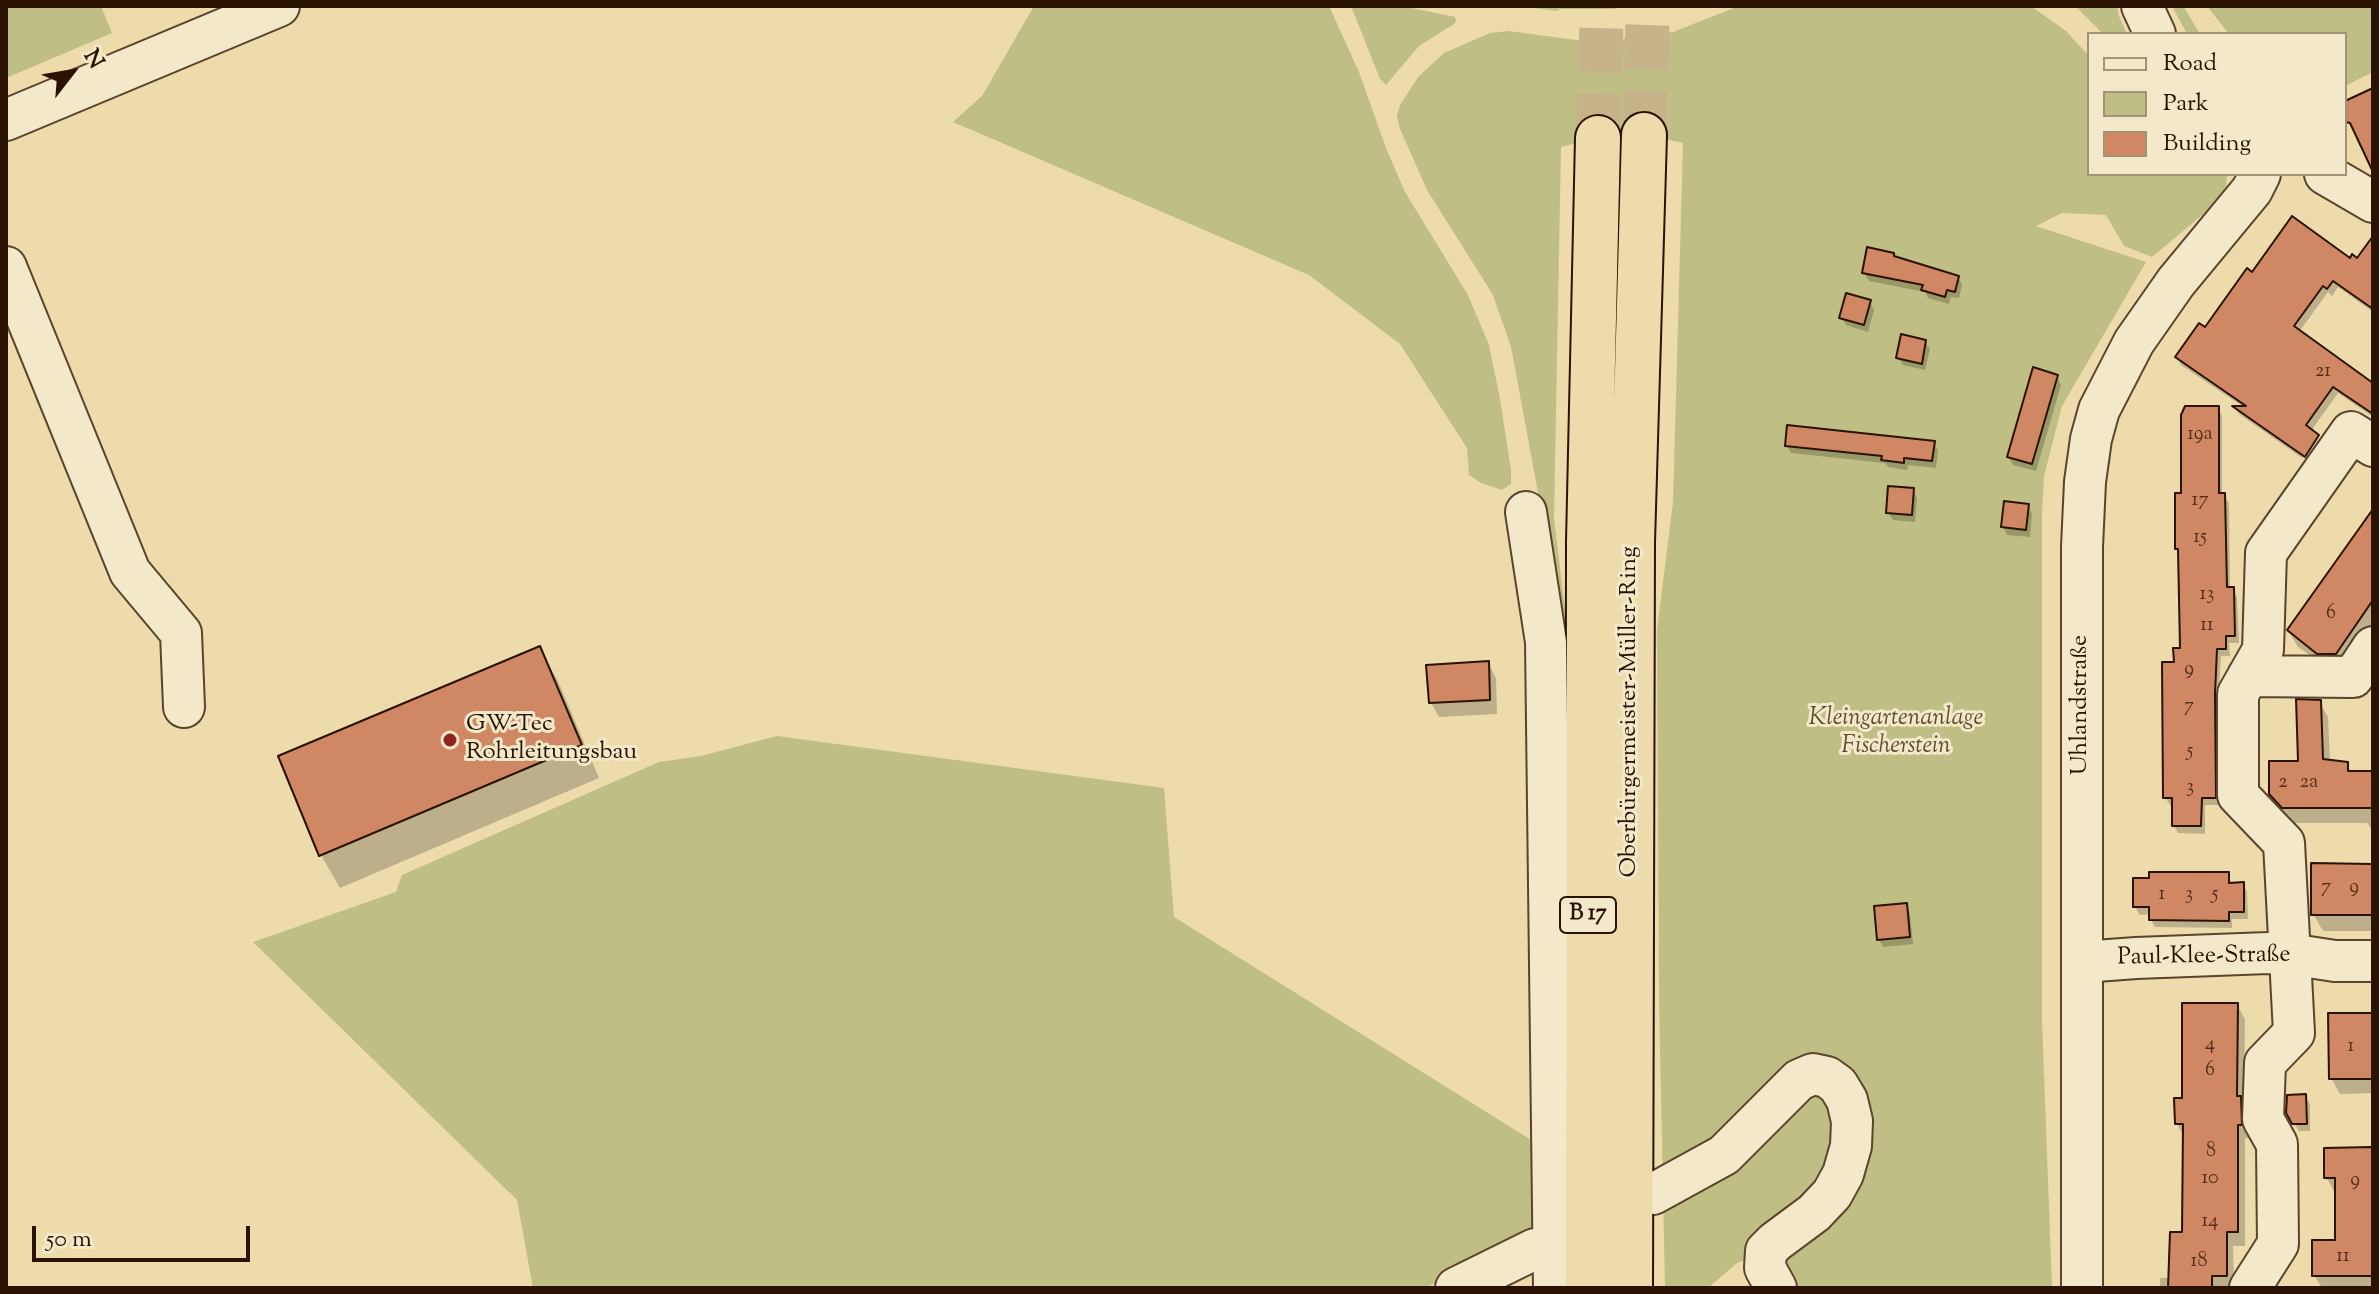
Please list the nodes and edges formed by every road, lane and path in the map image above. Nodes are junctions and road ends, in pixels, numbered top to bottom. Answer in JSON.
{"nodes":[{"id":1,"x":279,"y":6,"type":"edge"},
{"id":2,"x":2142,"y":6,"type":"edge"},
{"id":3,"x":2154,"y":32,"type":"edge"},
{"id":4,"x":6,"y":120,"type":"edge"},
{"id":5,"x":1644,"y":135,"type":"tunnel mouth"},
{"id":6,"x":1598,"y":138,"type":"tunnel mouth"},
{"id":7,"x":2259,"y":176,"type":"edge"},
{"id":8,"x":2328,"y":176,"type":"edge"},
{"id":9,"x":2373,"y":202,"type":"edge"},
{"id":10,"x":6,"y":267,"type":"edge"},
{"id":11,"x":2362,"y":439,"type":"edge"},
{"id":12,"x":1526,"y":512,"type":"dead end"},
{"id":13,"x":2373,"y":647,"type":"edge"},
{"id":14,"x":2248,"y":676,"type":"junction"},
{"id":15,"x":184,"y":707,"type":"dead end"},
{"id":16,"x":2289,"y":954,"type":"junction"},
{"id":17,"x":2373,"y":961,"type":"edge"},
{"id":18,"x":2082,"y":962,"type":"junction"},
{"id":19,"x":1653,"y":1194,"type":"dead end"},
{"id":20,"x":1535,"y":1249,"type":"dead end"},
{"id":21,"x":1456,"y":1288,"type":"edge"},
{"id":22,"x":1554,"y":1288,"type":"edge"},
{"id":23,"x":1588,"y":1288,"type":"edge"},
{"id":24,"x":1630,"y":1288,"type":"edge"},
{"id":25,"x":1776,"y":1288,"type":"edge"},
{"id":26,"x":2082,"y":1288,"type":"edge"},
{"id":27,"x":2250,"y":1288,"type":"edge"}],
"edges":[{"from":1,"to":4,"type":"street"},
{"from":2,"to":3,"type":"street"},
{"from":5,"to":24,"type":"highway","name":"Oberbürgermeister-Müller-Ring","number":"B 17"},
{"from":6,"to":23,"type":"highway","name":"Oberbürgermeister-Müller-Ring","number":"B 17"},
{"from":7,"to":18,"type":"street","name":"Uhlandstraße"},
{"from":8,"to":9,"type":"street"},
{"from":10,"to":15,"type":"street"},
{"from":11,"to":14,"type":"street"},
{"from":12,"to":22,"type":"street"},
{"from":13,"to":14,"type":"street"},
{"from":14,"to":16,"type":"street"},
{"from":16,"to":17,"type":"street","name":"Paul-Klee-Straße"},
{"from":16,"to":18,"type":"street","name":"Paul-Klee-Straße"},
{"from":16,"to":27,"type":"street"},
{"from":18,"to":26,"type":"street","name":"Uhlandstraße"},
{"from":19,"to":25,"type":"street"},
{"from":20,"to":21,"type":"street"}]}
